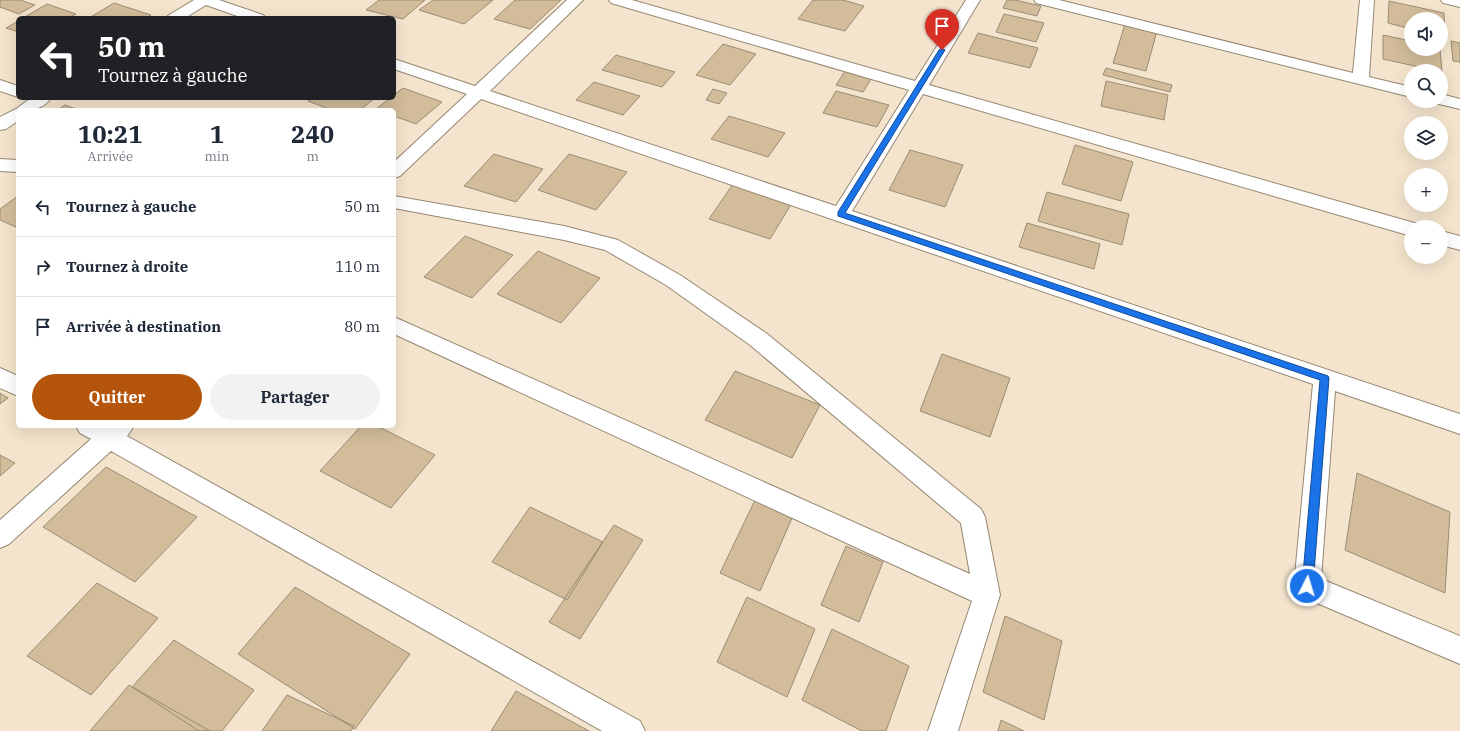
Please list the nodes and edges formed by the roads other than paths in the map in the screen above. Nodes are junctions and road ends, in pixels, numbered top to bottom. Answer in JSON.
{"nodes":[{"id":1,"x":204,"y":0,"type":"edge"},
{"id":2,"x":576,"y":0,"type":"edge"},
{"id":3,"x":616,"y":0,"type":"edge"},
{"id":4,"x":973,"y":0,"type":"edge"},
{"id":5,"x":1041,"y":0,"type":"edge"},
{"id":6,"x":1367,"y":0,"type":"edge"},
{"id":7,"x":1448,"y":0,"type":"edge"},
{"id":8,"x":1460,"y":3,"type":"edge"},
{"id":9,"x":177,"y":16,"type":"edge"},
{"id":10,"x":252,"y":16,"type":"edge"},
{"id":11,"x":396,"y":65,"type":"edge"},
{"id":12,"x":1361,"y":80,"type":"junction"},
{"id":13,"x":0,"y":85,"type":"edge"},
{"id":14,"x":919,"y":88,"type":"junction"},
{"id":15,"x":1404,"y":90,"type":"edge"},
{"id":16,"x":16,"y":91,"type":"edge"},
{"id":17,"x":478,"y":93,"type":"junction"},
{"id":18,"x":37,"y":100,"type":"edge"},
{"id":19,"x":1448,"y":101,"type":"edge"},
{"id":20,"x":1460,"y":104,"type":"edge"},
{"id":21,"x":27,"y":108,"type":"edge"},
{"id":22,"x":16,"y":115,"type":"edge"},
{"id":23,"x":0,"y":125,"type":"edge"},
{"id":24,"x":0,"y":165,"type":"edge"},
{"id":25,"x":16,"y":166,"type":"edge"},
{"id":26,"x":396,"y":170,"type":"edge"},
{"id":27,"x":396,"y":202,"type":"edge"},
{"id":28,"x":840,"y":214,"type":"junction"},
{"id":29,"x":1404,"y":227,"type":"edge"},
{"id":30,"x":1448,"y":240,"type":"edge"},
{"id":31,"x":1460,"y":243,"type":"edge"},
{"id":32,"x":396,"y":326,"type":"edge"},
{"id":33,"x":0,"y":377,"type":"edge"},
{"id":34,"x":1325,"y":378,"type":"junction"},
{"id":35,"x":16,"y":386,"type":"edge"},
{"id":36,"x":1460,"y":424,"type":"edge"},
{"id":37,"x":107,"y":430,"type":"edge"},
{"id":38,"x":0,"y":536,"type":"edge"},
{"id":39,"x":987,"y":595,"type":"junction"},
{"id":40,"x":1460,"y":650,"type":"edge"},
{"id":41,"x":630,"y":731,"type":"edge"},
{"id":42,"x":943,"y":731,"type":"edge"}],
"edges":[{"from":1,"to":9,"type":"street"},
{"from":1,"to":10,"type":"street"},
{"from":2,"to":17,"type":"street"},
{"from":3,"to":14,"type":"street"},
{"from":4,"to":14,"type":"street"},
{"from":5,"to":12,"type":"street"},
{"from":6,"to":12,"type":"street"},
{"from":7,"to":8,"type":"street"},
{"from":11,"to":17,"type":"street"},
{"from":12,"to":15,"type":"street"},
{"from":13,"to":16,"type":"street"},
{"from":14,"to":28,"type":"street"},
{"from":14,"to":29,"type":"street"},
{"from":17,"to":26,"type":"street"},
{"from":17,"to":28,"type":"street"},
{"from":18,"to":21,"type":"street"},
{"from":19,"to":20,"type":"street"},
{"from":22,"to":23,"type":"street"},
{"from":24,"to":25,"type":"street"},
{"from":27,"to":39,"type":"street"},
{"from":28,"to":34,"type":"street"},
{"from":30,"to":31,"type":"street"},
{"from":32,"to":39,"type":"street"},
{"from":33,"to":35,"type":"street"},
{"from":34,"to":36,"type":"street"},
{"from":34,"to":40,"type":"street"},
{"from":37,"to":38,"type":"street"},
{"from":37,"to":41,"type":"street"},
{"from":39,"to":42,"type":"street"}]}
